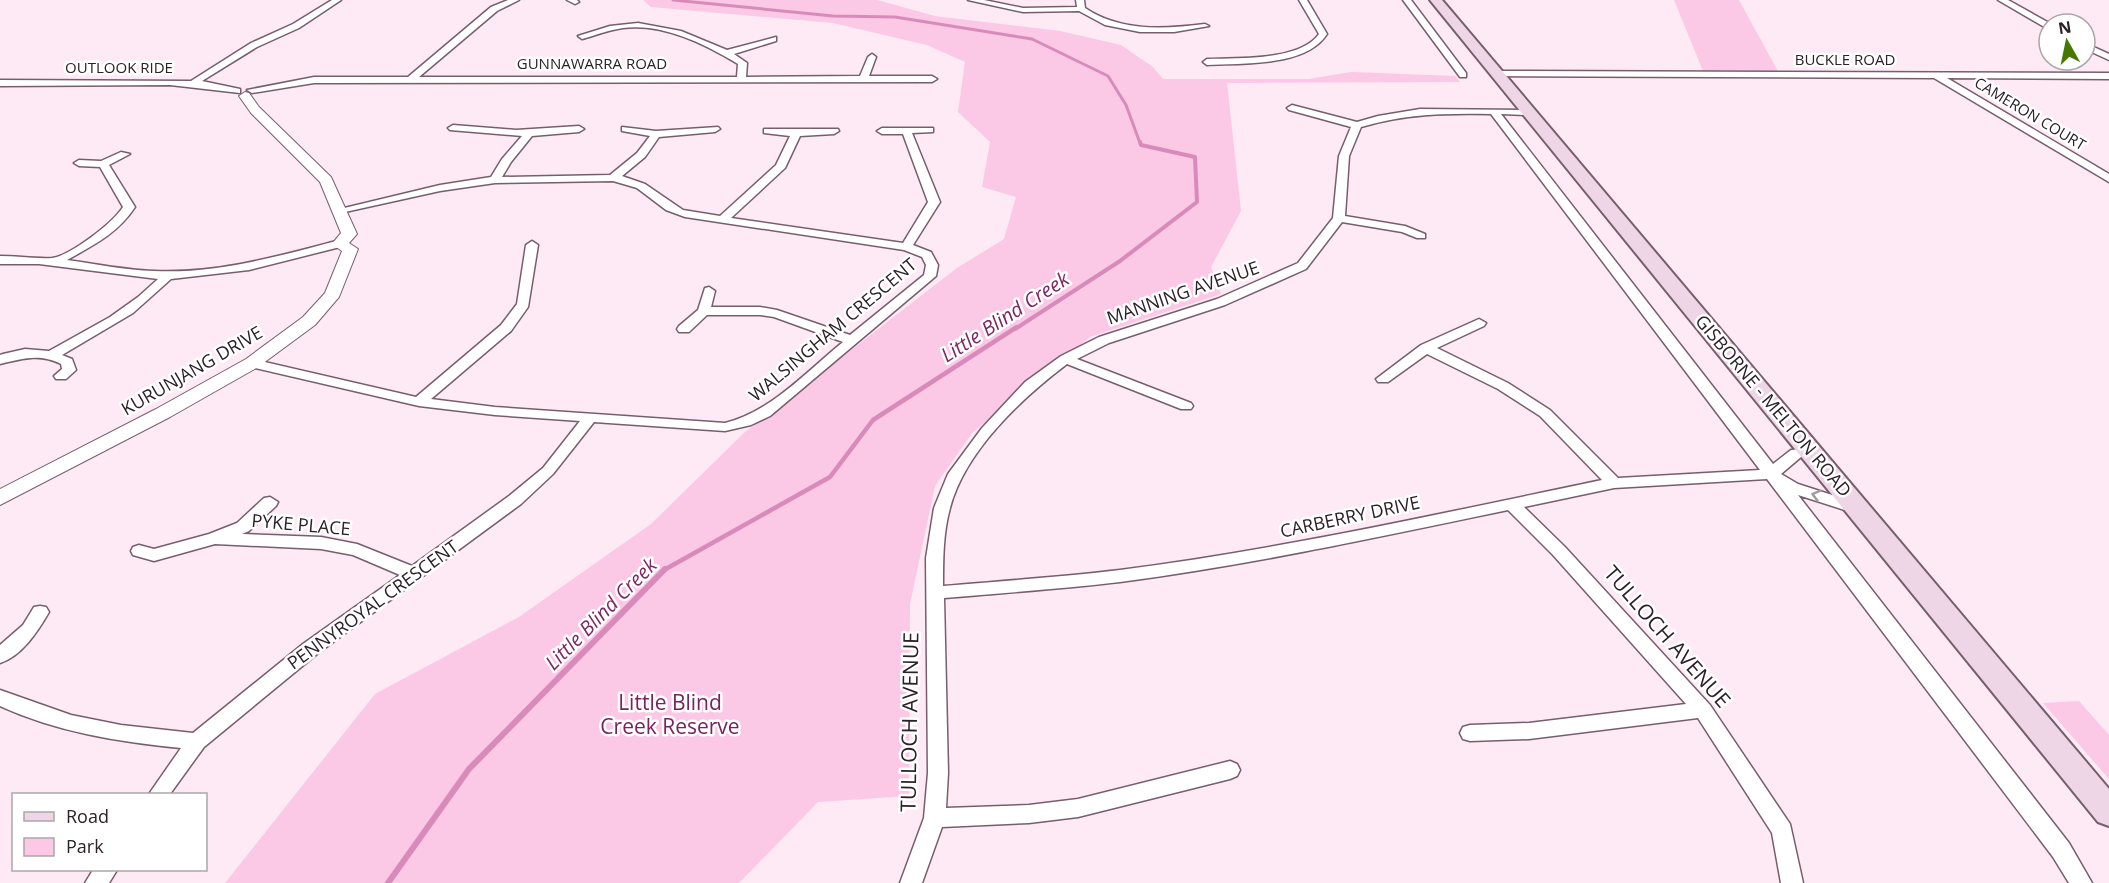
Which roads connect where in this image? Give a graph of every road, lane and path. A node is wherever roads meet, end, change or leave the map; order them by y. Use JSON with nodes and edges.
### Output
{"nodes":[{"id":1,"x":338,"y":0,"type":"edge"},
{"id":2,"x":515,"y":0,"type":"edge"},
{"id":3,"x":972,"y":0,"type":"edge"},
{"id":4,"x":1302,"y":0,"type":"edge"},
{"id":5,"x":1407,"y":0,"type":"edge"},
{"id":6,"x":1436,"y":0,"type":"edge"},
{"id":7,"x":2002,"y":0,"type":"edge"},
{"id":8,"x":1080,"y":5,"type":"edge"},
{"id":9,"x":2037,"y":19,"type":"edge"},
{"id":10,"x":1205,"y":26,"type":"dead end"},
{"id":11,"x":582,"y":36,"type":"dead end"},
{"id":12,"x":773,"y":39,"type":"dead end"},
{"id":13,"x":727,"y":53,"type":"junction"},
{"id":14,"x":872,"y":57,"type":"dead end"},
{"id":15,"x":1207,"y":62,"type":"dead end"},
{"id":16,"x":1463,"y":75,"type":"dead end"},
{"id":17,"x":1936,"y":75,"type":"junction"},
{"id":18,"x":1500,"y":76,"type":"junction"},
{"id":19,"x":2109,"y":76,"type":"edge"},
{"id":20,"x":411,"y":79,"type":"junction"},
{"id":21,"x":741,"y":79,"type":"junction"},
{"id":22,"x":863,"y":79,"type":"junction"},
{"id":23,"x":932,"y":79,"type":"dead end"},
{"id":24,"x":0,"y":83,"type":"edge"},
{"id":25,"x":193,"y":83,"type":"junction"},
{"id":26,"x":245,"y":92,"type":"junction"},
{"id":27,"x":1292,"y":108,"type":"dead end"},
{"id":28,"x":1494,"y":112,"type":"junction"},
{"id":29,"x":1529,"y":112,"type":"junction"},
{"id":30,"x":1356,"y":125,"type":"junction"},
{"id":31,"x":453,"y":128,"type":"dead end"},
{"id":32,"x":579,"y":129,"type":"dead end"},
{"id":33,"x":625,"y":129,"type":"dead end"},
{"id":34,"x":715,"y":129,"type":"dead end"},
{"id":35,"x":928,"y":130,"type":"dead end"},
{"id":36,"x":531,"y":131,"type":"junction"},
{"id":37,"x":768,"y":131,"type":"dead end"},
{"id":38,"x":834,"y":131,"type":"dead end"},
{"id":39,"x":882,"y":131,"type":"dead end"},
{"id":40,"x":907,"y":132,"type":"junction"},
{"id":41,"x":796,"y":133,"type":"junction"},
{"id":42,"x":656,"y":134,"type":"junction"},
{"id":43,"x":125,"y":154,"type":"dead end"},
{"id":44,"x":79,"y":163,"type":"dead end"},
{"id":45,"x":103,"y":164,"type":"junction"},
{"id":46,"x":613,"y":178,"type":"junction"},
{"id":47,"x":2109,"y":179,"type":"edge"},
{"id":48,"x":495,"y":180,"type":"junction"},
{"id":49,"x":340,"y":212,"type":"junction"},
{"id":50,"x":1339,"y":218,"type":"junction"},
{"id":51,"x":722,"y":220,"type":"junction"},
{"id":52,"x":1421,"y":236,"type":"dead end"},
{"id":53,"x":340,"y":244,"type":"junction"},
{"id":54,"x":532,"y":245,"type":"dead end"},
{"id":55,"x":906,"y":247,"type":"junction"},
{"id":56,"x":58,"y":260,"type":"junction"},
{"id":57,"x":0,"y":261,"type":"edge"},
{"id":58,"x":168,"y":275,"type":"junction"},
{"id":59,"x":709,"y":291,"type":"dead end"},
{"id":60,"x":704,"y":310,"type":"junction"},
{"id":61,"x":1479,"y":323,"type":"dead end"},
{"id":62,"x":684,"y":329,"type":"dead end"},
{"id":63,"x":851,"y":340,"type":"junction"},
{"id":64,"x":1426,"y":348,"type":"junction"},
{"id":65,"x":53,"y":354,"type":"junction"},
{"id":66,"x":1066,"y":359,"type":"junction"},
{"id":67,"x":0,"y":360,"type":"edge"},
{"id":68,"x":252,"y":363,"type":"junction"},
{"id":69,"x":61,"y":376,"type":"dead end"},
{"id":70,"x":1383,"y":379,"type":"dead end"},
{"id":71,"x":419,"y":402,"type":"junction"},
{"id":72,"x":1186,"y":406,"type":"dead end"},
{"id":73,"x":590,"y":418,"type":"junction"},
{"id":74,"x":1810,"y":451,"type":"junction"},
{"id":75,"x":1771,"y":474,"type":"junction"},
{"id":76,"x":1614,"y":483,"type":"junction"},
{"id":77,"x":0,"y":498,"type":"edge"},
{"id":78,"x":270,"y":502,"type":"dead end"},
{"id":79,"x":1510,"y":503,"type":"junction"},
{"id":80,"x":1862,"y":514,"type":"junction"},
{"id":81,"x":215,"y":538,"type":"junction"},
{"id":82,"x":139,"y":551,"type":"dead end"},
{"id":83,"x":414,"y":573,"type":"junction"},
{"id":84,"x":935,"y":593,"type":"junction"},
{"id":85,"x":40,"y":612,"type":"dead end"},
{"id":86,"x":0,"y":657,"type":"edge"},
{"id":87,"x":0,"y":698,"type":"edge"},
{"id":88,"x":1703,"y":710,"type":"junction"},
{"id":89,"x":1470,"y":733,"type":"dead end"},
{"id":90,"x":196,"y":741,"type":"junction"},
{"id":91,"x":1230,"y":770,"type":"dead end"},
{"id":92,"x":160,"y":793,"type":"edge"},
{"id":93,"x":2109,"y":812,"type":"edge"},
{"id":94,"x":935,"y":818,"type":"junction"},
{"id":95,"x":105,"y":871,"type":"edge"},
{"id":96,"x":96,"y":883,"type":"edge"},
{"id":97,"x":911,"y":883,"type":"edge"},
{"id":98,"x":1792,"y":883,"type":"edge"},
{"id":99,"x":2081,"y":883,"type":"edge"}],
"edges":[{"from":1,"to":25,"type":"street"},
{"from":2,"to":20,"type":"street"},
{"from":3,"to":8,"type":"street"},
{"from":4,"to":15,"type":"street"},
{"from":5,"to":16,"type":"street"},
{"from":6,"to":18,"type":"main road","name":"GISBORNE - MELTON ROAD"},
{"from":7,"to":9,"type":"street"},
{"from":8,"to":10,"type":"street"},
{"from":11,"to":13,"type":"street"},
{"from":12,"to":13,"type":"street"},
{"from":13,"to":21,"type":"street"},
{"from":14,"to":22,"type":"street"},
{"from":17,"to":18,"type":"street","name":"BUCKLE ROAD"},
{"from":17,"to":19,"type":"street","name":"BUCKLE ROAD"},
{"from":17,"to":47,"type":"street","name":"CAMERON COURT"},
{"from":18,"to":29,"type":"main road","name":"GISBORNE - MELTON ROAD"},
{"from":20,"to":21,"type":"street","name":"GUNNAWARRA ROAD"},
{"from":20,"to":26,"type":"street","name":"GUNNAWARRA ROAD"},
{"from":21,"to":22,"type":"street","name":"GUNNAWARRA ROAD"},
{"from":22,"to":23,"type":"street","name":"GUNNAWARRA ROAD"},
{"from":24,"to":25,"type":"street","name":"OUTLOOK RIDE"},
{"from":25,"to":26,"type":"street","name":"OUTLOOK RIDE"},
{"from":26,"to":49,"type":"street","name":"KURUNJANG DRIVE"},
{"from":27,"to":30,"type":"street"},
{"from":28,"to":29,"type":"street"},
{"from":28,"to":30,"type":"street"},
{"from":28,"to":75,"type":"street"},
{"from":29,"to":74,"type":"main road","name":"GISBORNE - MELTON ROAD"},
{"from":30,"to":50,"type":"street"},
{"from":31,"to":36,"type":"street"},
{"from":32,"to":36,"type":"street"},
{"from":33,"to":42,"type":"street"},
{"from":34,"to":42,"type":"street"},
{"from":35,"to":40,"type":"street"},
{"from":36,"to":48,"type":"street"},
{"from":37,"to":41,"type":"street"},
{"from":38,"to":41,"type":"street"},
{"from":39,"to":40,"type":"street"},
{"from":40,"to":55,"type":"street"},
{"from":41,"to":51,"type":"street"},
{"from":42,"to":46,"type":"street"},
{"from":43,"to":45,"type":"street"},
{"from":44,"to":45,"type":"street"},
{"from":45,"to":56,"type":"street"},
{"from":46,"to":48,"type":"street","name":"WALSINGHAM CRESCENT"},
{"from":46,"to":51,"type":"street","name":"WALSINGHAM CRESCENT"},
{"from":48,"to":49,"type":"street","name":"WALSINGHAM CRESCENT"},
{"from":49,"to":53,"type":"street","name":"KURUNJANG DRIVE"},
{"from":50,"to":52,"type":"street"},
{"from":50,"to":66,"type":"street","name":"MANNING AVENUE"},
{"from":51,"to":55,"type":"street","name":"WALSINGHAM CRESCENT"},
{"from":53,"to":58,"type":"street"},
{"from":53,"to":68,"type":"street","name":"KURUNJANG DRIVE"},
{"from":54,"to":71,"type":"street"},
{"from":55,"to":63,"type":"street","name":"WALSINGHAM CRESCENT"},
{"from":56,"to":57,"type":"street"},
{"from":56,"to":58,"type":"street"},
{"from":58,"to":65,"type":"street"},
{"from":59,"to":60,"type":"street"},
{"from":60,"to":62,"type":"street"},
{"from":60,"to":63,"type":"street"},
{"from":61,"to":64,"type":"street"},
{"from":63,"to":73,"type":"street","name":"WALSINGHAM CRESCENT"},
{"from":64,"to":70,"type":"street"},
{"from":64,"to":76,"type":"street"},
{"from":65,"to":67,"type":"street"},
{"from":65,"to":69,"type":"street"},
{"from":66,"to":72,"type":"street"},
{"from":66,"to":84,"type":"street","name":"MANNING AVENUE"},
{"from":68,"to":71,"type":"street","name":"WALSINGHAM CRESCENT"},
{"from":68,"to":77,"type":"street","name":"KURUNJANG DRIVE"},
{"from":71,"to":73,"type":"street","name":"WALSINGHAM CRESCENT"},
{"from":73,"to":83,"type":"street","name":"PENNYROYAL CRESCENT"},
{"from":74,"to":75,"type":"street"},
{"from":74,"to":80,"type":"main road","name":"GISBORNE - MELTON ROAD"},
{"from":75,"to":76,"type":"street","name":"CARBERRY DRIVE"},
{"from":80,"to":75,"type":"street","one_way":true},
{"from":75,"to":99,"type":"street"},
{"from":76,"to":79,"type":"street","name":"CARBERRY DRIVE"},
{"from":78,"to":81,"type":"street","name":"PYKE PLACE"},
{"from":79,"to":84,"type":"street","name":"CARBERRY DRIVE"},
{"from":79,"to":88,"type":"street","name":"TULLOCH AVENUE"},
{"from":80,"to":93,"type":"main road","name":"GISBORNE - MELTON ROAD"},
{"from":81,"to":82,"type":"street","name":"PYKE PLACE"},
{"from":81,"to":83,"type":"street","name":"PYKE PLACE"},
{"from":83,"to":90,"type":"street","name":"PENNYROYAL CRESCENT"},
{"from":84,"to":94,"type":"street","name":"TULLOCH AVENUE"},
{"from":85,"to":86,"type":"street"},
{"from":87,"to":90,"type":"street"},
{"from":88,"to":89,"type":"street"},
{"from":88,"to":98,"type":"street","name":"TULLOCH AVENUE"},
{"from":90,"to":92,"type":"street","name":"PENNYROYAL CRESCENT"},
{"from":91,"to":94,"type":"street"},
{"from":94,"to":97,"type":"street","name":"TULLOCH AVENUE"},
{"from":95,"to":96,"type":"street"}]}
